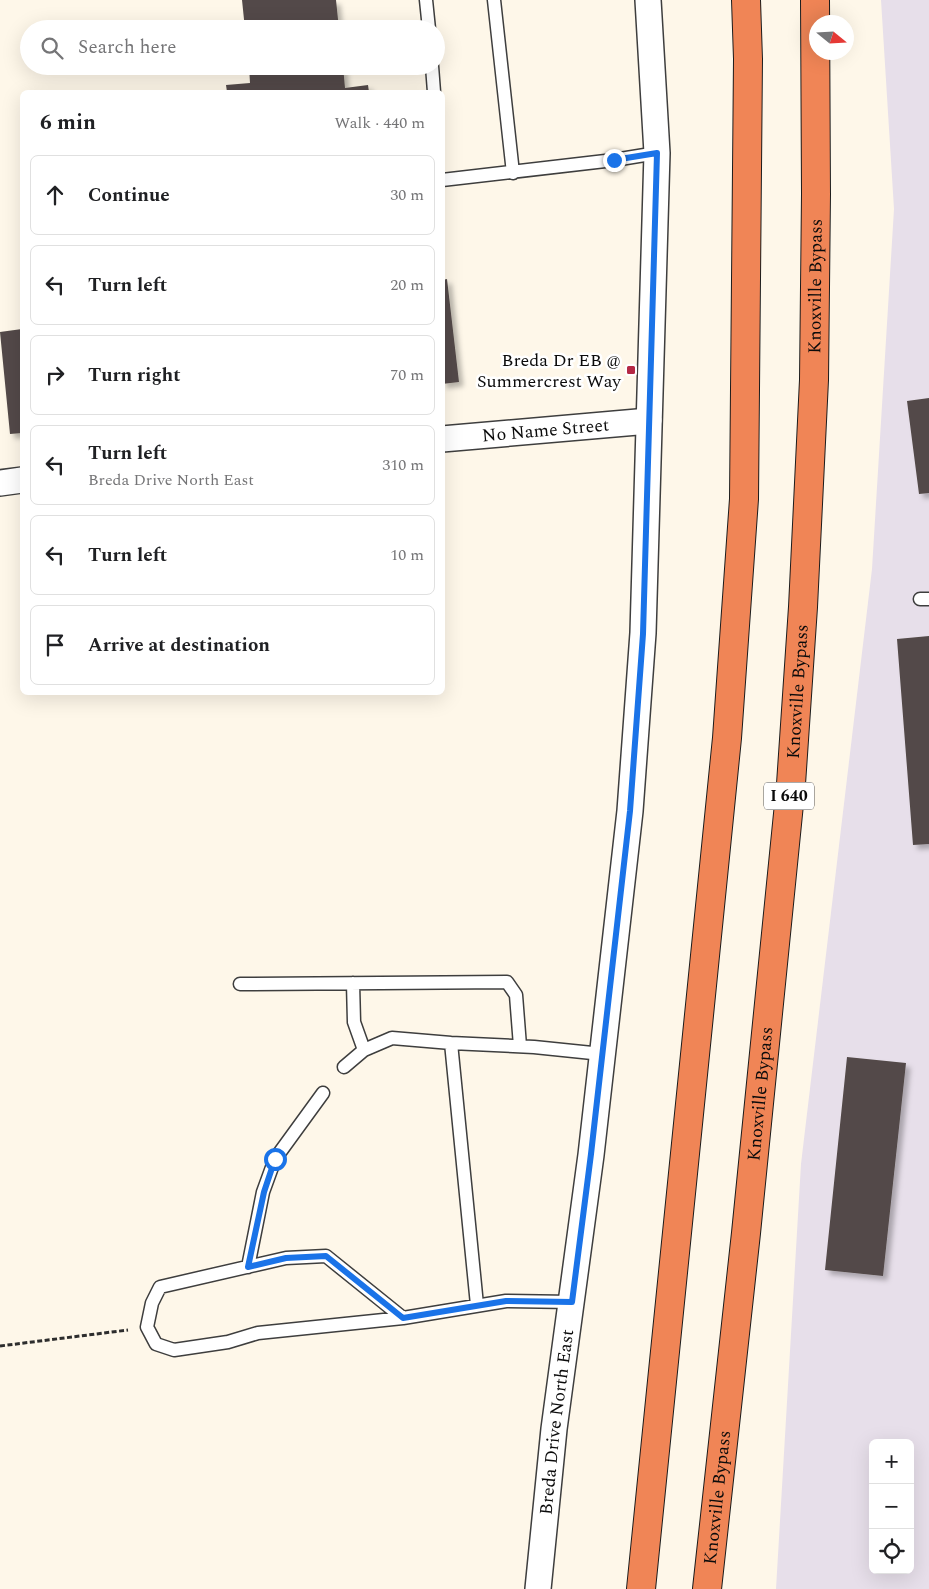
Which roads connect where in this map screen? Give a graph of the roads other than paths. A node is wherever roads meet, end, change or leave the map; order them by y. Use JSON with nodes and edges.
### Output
{"nodes":[{"id":1,"x":426,"y":0,"type":"edge"},
{"id":2,"x":494,"y":0,"type":"edge"},
{"id":3,"x":648,"y":0,"type":"edge"},
{"id":4,"x":746,"y":0,"type":"edge"},
{"id":5,"x":815,"y":0,"type":"edge"},
{"id":6,"x":428,"y":20,"type":"edge"},
{"id":7,"x":433,"y":75,"type":"edge"},
{"id":8,"x":434,"y":90,"type":"edge"},
{"id":9,"x":657,"y":153,"type":"junction"},
{"id":10,"x":513,"y":173,"type":"junction"},
{"id":11,"x":445,"y":180,"type":"edge"},
{"id":12,"x":649,"y":421,"type":"junction"},
{"id":13,"x":445,"y":439,"type":"edge"},
{"id":14,"x":20,"y":480,"type":"edge"},
{"id":15,"x":0,"y":483,"type":"edge"},
{"id":16,"x":352,"y":983,"type":"junction"},
{"id":17,"x":240,"y":984,"type":"dead end"},
{"id":18,"x":451,"y":1043,"type":"junction"},
{"id":19,"x":520,"y":1046,"type":"junction"},
{"id":20,"x":364,"y":1050,"type":"junction"},
{"id":21,"x":602,"y":1054,"type":"junction"},
{"id":22,"x":344,"y":1067,"type":"dead end"},
{"id":23,"x":323,"y":1093,"type":"dead end"},
{"id":24,"x":248,"y":1267,"type":"junction"},
{"id":25,"x":572,"y":1302,"type":"junction"},
{"id":26,"x":478,"y":1305,"type":"junction"},
{"id":27,"x":403,"y":1318,"type":"junction"},
{"id":28,"x":538,"y":1589,"type":"edge"},
{"id":29,"x":641,"y":1589,"type":"edge"},
{"id":30,"x":707,"y":1589,"type":"edge"}],
"edges":[{"from":1,"to":6,"type":"lane"},
{"from":2,"to":10,"type":"lane"},
{"from":3,"to":9,"type":"street","name":"Breda Drive North East"},
{"from":4,"to":29,"type":"highway"},
{"from":5,"to":30,"type":"highway","name":"Knoxville Bypass","number":"I 640"},
{"from":7,"to":8,"type":"lane"},
{"from":9,"to":10,"type":"lane"},
{"from":9,"to":12,"type":"street","name":"Breda Drive North East"},
{"from":10,"to":11,"type":"lane"},
{"from":12,"to":13,"type":"street","name":"No Name Street"},
{"from":12,"to":21,"type":"street","name":"Breda Drive North East"},
{"from":14,"to":15,"type":"street"},
{"from":16,"to":17,"type":"lane"},
{"from":16,"to":19,"type":"lane"},
{"from":16,"to":20,"type":"lane"},
{"from":18,"to":19,"type":"lane"},
{"from":18,"to":20,"type":"lane"},
{"from":18,"to":26,"type":"lane"},
{"from":19,"to":21,"type":"lane"},
{"from":20,"to":22,"type":"lane"},
{"from":21,"to":25,"type":"street","name":"Breda Drive North East"},
{"from":23,"to":24,"type":"lane"},
{"from":24,"to":27,"type":"lane"},
{"from":24,"to":27,"type":"lane"},
{"from":25,"to":26,"type":"lane"},
{"from":25,"to":28,"type":"street","name":"Breda Drive North East"},
{"from":26,"to":27,"type":"lane"}]}
